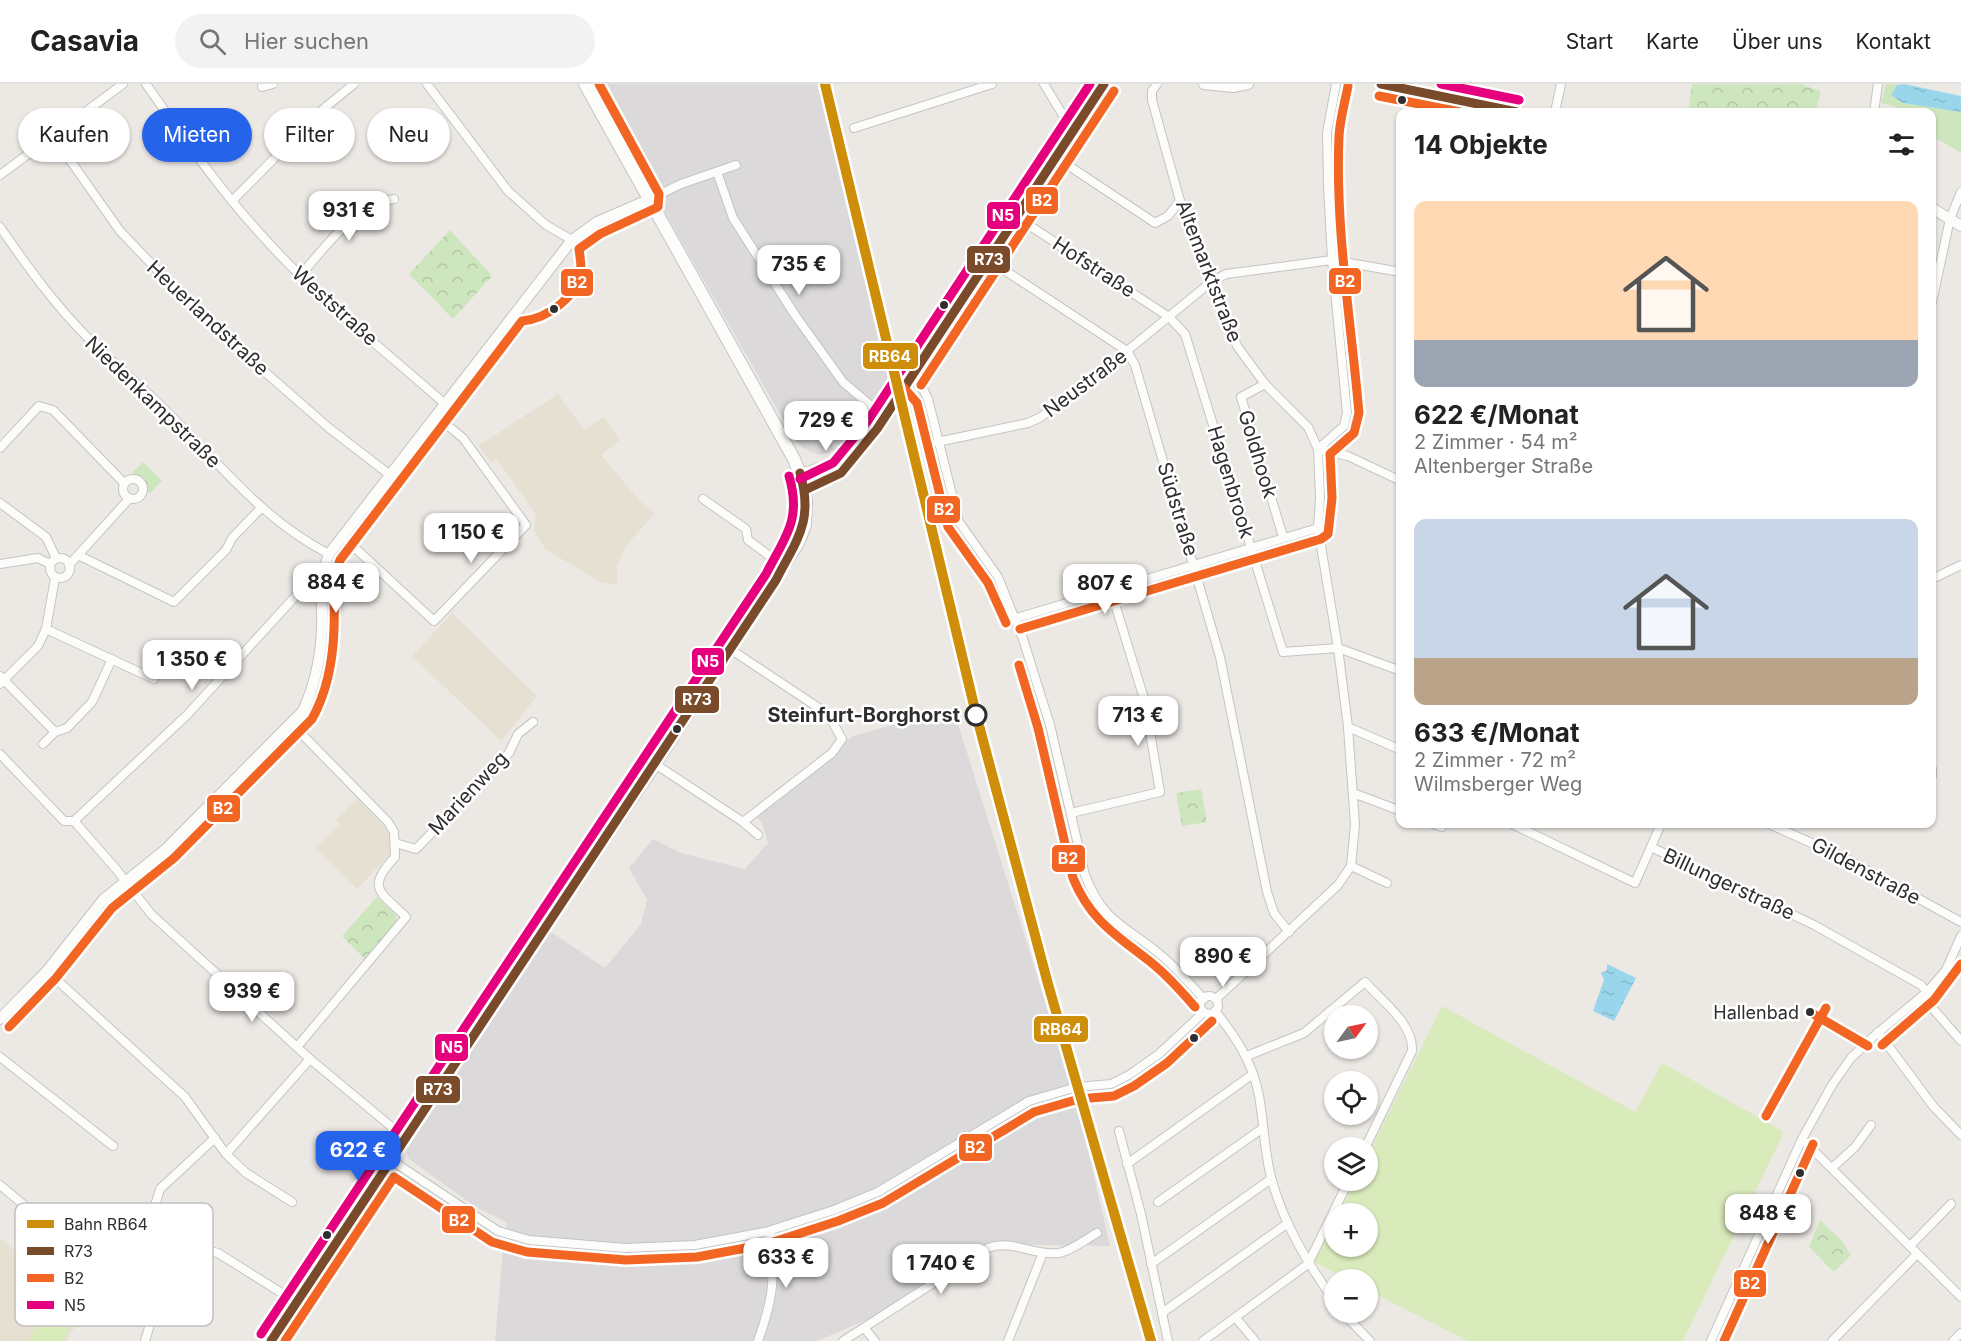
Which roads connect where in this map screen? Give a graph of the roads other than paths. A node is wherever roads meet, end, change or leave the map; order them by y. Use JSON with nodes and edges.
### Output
{"nodes":[{"id":1,"x":123,"y":84,"type":"edge"},
{"id":2,"x":146,"y":84,"type":"edge"},
{"id":3,"x":273,"y":84,"type":"edge"},
{"id":4,"x":354,"y":84,"type":"edge"},
{"id":5,"x":427,"y":84,"type":"edge"},
{"id":6,"x":585,"y":84,"type":"edge"},
{"id":7,"x":992,"y":84,"type":"edge"},
{"id":8,"x":1044,"y":84,"type":"edge"},
{"id":9,"x":1104,"y":84,"type":"edge"},
{"id":10,"x":1157,"y":84,"type":"edge"},
{"id":11,"x":1204,"y":84,"type":"edge"},
{"id":12,"x":1248,"y":84,"type":"edge"},
{"id":13,"x":1336,"y":84,"type":"edge"},
{"id":14,"x":1382,"y":84,"type":"edge"},
{"id":15,"x":1561,"y":84,"type":"edge"},
{"id":16,"x":1878,"y":84,"type":"edge"},
{"id":17,"x":262,"y":87,"type":"dead end"},
{"id":18,"x":91,"y":108,"type":"edge"},
{"id":19,"x":1498,"y":108,"type":"edge"},
{"id":20,"x":1556,"y":108,"type":"edge"},
{"id":21,"x":1875,"y":108,"type":"edge"},
{"id":22,"x":854,"y":128,"type":"dead end"},
{"id":23,"x":1073,"y":132,"type":"junction"},
{"id":24,"x":1057,"y":158,"type":"junction"},
{"id":25,"x":18,"y":162,"type":"edge"},
{"id":26,"x":71,"y":162,"type":"edge"},
{"id":27,"x":736,"y":165,"type":"dead end"},
{"id":28,"x":717,"y":172,"type":"junction"},
{"id":29,"x":0,"y":175,"type":"edge"},
{"id":30,"x":1961,"y":192,"type":"edge"},
{"id":31,"x":394,"y":199,"type":"dead end"},
{"id":32,"x":648,"y":200,"type":"junction"},
{"id":33,"x":232,"y":201,"type":"junction"},
{"id":34,"x":1180,"y":201,"type":"junction"},
{"id":35,"x":1936,"y":210,"type":"edge"},
{"id":36,"x":1018,"y":218,"type":"junction"},
{"id":37,"x":1950,"y":219,"type":"junction"},
{"id":38,"x":1961,"y":226,"type":"edge"},
{"id":39,"x":0,"y":227,"type":"edge"},
{"id":40,"x":572,"y":240,"type":"junction"},
{"id":41,"x":989,"y":260,"type":"junction"},
{"id":42,"x":1332,"y":260,"type":"junction"},
{"id":43,"x":1396,"y":271,"type":"edge"},
{"id":44,"x":300,"y":276,"type":"junction"},
{"id":45,"x":1211,"y":282,"type":"junction"},
{"id":46,"x":1936,"y":284,"type":"edge"},
{"id":47,"x":1170,"y":317,"type":"junction"},
{"id":48,"x":1127,"y":351,"type":"junction"},
{"id":49,"x":911,"y":378,"type":"junction"},
{"id":50,"x":1264,"y":384,"type":"junction"},
{"id":51,"x":445,"y":404,"type":"junction"},
{"id":52,"x":436,"y":416,"type":"junction"},
{"id":53,"x":884,"y":417,"type":"junction"},
{"id":54,"x":937,"y":442,"type":"junction"},
{"id":55,"x":0,"y":448,"type":"edge"},
{"id":56,"x":1318,"y":449,"type":"junction"},
{"id":57,"x":860,"y":451,"type":"junction"},
{"id":58,"x":800,"y":473,"type":"junction"},
{"id":59,"x":390,"y":475,"type":"junction"},
{"id":60,"x":1396,"y":479,"type":"edge"},
{"id":61,"x":124,"y":483,"type":"junction"},
{"id":62,"x":805,"y":490,"type":"junction"},
{"id":63,"x":129,"y":499,"type":"junction"},
{"id":64,"x":703,"y":499,"type":"dead end"},
{"id":65,"x":0,"y":503,"type":"edge"},
{"id":66,"x":260,"y":509,"type":"junction"},
{"id":67,"x":1318,"y":528,"type":"junction"},
{"id":68,"x":342,"y":537,"type":"junction"},
{"id":69,"x":1283,"y":537,"type":"junction"},
{"id":70,"x":1252,"y":547,"type":"junction"},
{"id":71,"x":329,"y":554,"type":"junction"},
{"id":72,"x":80,"y":556,"type":"junction"},
{"id":73,"x":53,"y":561,"type":"junction"},
{"id":74,"x":0,"y":564,"type":"edge"},
{"id":75,"x":69,"y":565,"type":"junction"},
{"id":76,"x":1961,"y":565,"type":"edge"},
{"id":77,"x":783,"y":566,"type":"junction"},
{"id":78,"x":1195,"y":567,"type":"junction"},
{"id":79,"x":321,"y":576,"type":"junction"},
{"id":80,"x":1936,"y":577,"type":"edge"},
{"id":81,"x":55,"y":578,"type":"junction"},
{"id":82,"x":1111,"y":591,"type":"junction"},
{"id":83,"x":1017,"y":618,"type":"junction"},
{"id":84,"x":46,"y":629,"type":"junction"},
{"id":85,"x":1338,"y":648,"type":"junction"},
{"id":86,"x":730,"y":649,"type":"junction"},
{"id":87,"x":112,"y":659,"type":"junction"},
{"id":88,"x":1396,"y":668,"type":"edge"},
{"id":89,"x":154,"y":678,"type":"dead end"},
{"id":90,"x":1,"y":680,"type":"edge"},
{"id":91,"x":533,"y":722,"type":"dead end"},
{"id":92,"x":292,"y":724,"type":"junction"},
{"id":93,"x":1348,"y":727,"type":"junction"},
{"id":94,"x":55,"y":732,"type":"junction"},
{"id":95,"x":43,"y":744,"type":"dead end"},
{"id":96,"x":1396,"y":748,"type":"edge"},
{"id":97,"x":0,"y":754,"type":"edge"},
{"id":98,"x":655,"y":764,"type":"junction"},
{"id":99,"x":1353,"y":793,"type":"junction"},
{"id":100,"x":1396,"y":809,"type":"edge"},
{"id":101,"x":1071,"y":813,"type":"junction"},
{"id":102,"x":74,"y":821,"type":"junction"},
{"id":103,"x":743,"y":822,"type":"junction"},
{"id":104,"x":1520,"y":828,"type":"edge"},
{"id":105,"x":1659,"y":828,"type":"edge"},
{"id":106,"x":1778,"y":828,"type":"edge"},
{"id":107,"x":758,"y":835,"type":"dead end"},
{"id":108,"x":396,"y":843,"type":"junction"},
{"id":109,"x":1651,"y":847,"type":"junction"},
{"id":110,"x":1351,"y":866,"type":"junction"},
{"id":111,"x":124,"y":882,"type":"junction"},
{"id":112,"x":1387,"y":883,"type":"dead end"},
{"id":113,"x":1961,"y":922,"type":"edge"},
{"id":114,"x":1290,"y":932,"type":"junction"},
{"id":115,"x":1961,"y":936,"type":"edge"},
{"id":116,"x":47,"y":971,"type":"junction"},
{"id":117,"x":1925,"y":994,"type":"junction"},
{"id":118,"x":1204,"y":999,"type":"junction"},
{"id":119,"x":1216,"y":999,"type":"junction"},
{"id":120,"x":1215,"y":1011,"type":"junction"},
{"id":121,"x":1204,"y":1012,"type":"junction"},
{"id":122,"x":0,"y":1019,"type":"edge"},
{"id":123,"x":1878,"y":1032,"type":"junction"},
{"id":124,"x":1961,"y":1041,"type":"edge"},
{"id":125,"x":297,"y":1047,"type":"junction"},
{"id":126,"x":1247,"y":1056,"type":"junction"},
{"id":127,"x":0,"y":1057,"type":"edge"},
{"id":128,"x":310,"y":1059,"type":"junction"},
{"id":129,"x":1253,"y":1074,"type":"junction"},
{"id":130,"x":1870,"y":1125,"type":"dead end"},
{"id":131,"x":1263,"y":1128,"type":"junction"},
{"id":132,"x":1119,"y":1131,"type":"dead end"},
{"id":133,"x":1961,"y":1134,"type":"edge"},
{"id":134,"x":1370,"y":1137,"type":"edge"},
{"id":135,"x":215,"y":1138,"type":"junction"},
{"id":136,"x":405,"y":1138,"type":"junction"},
{"id":137,"x":1802,"y":1139,"type":"junction"},
{"id":138,"x":113,"y":1146,"type":"dead end"},
{"id":139,"x":226,"y":1154,"type":"junction"},
{"id":140,"x":391,"y":1160,"type":"junction"},
{"id":141,"x":1128,"y":1164,"type":"junction"},
{"id":142,"x":1833,"y":1167,"type":"junction"},
{"id":143,"x":1271,"y":1179,"type":"junction"},
{"id":144,"x":0,"y":1185,"type":"edge"},
{"id":145,"x":1344,"y":1191,"type":"edge"},
{"id":146,"x":292,"y":1202,"type":"dead end"},
{"id":147,"x":1158,"y":1202,"type":"dead end"},
{"id":148,"x":22,"y":1203,"type":"edge"},
{"id":149,"x":156,"y":1203,"type":"edge"},
{"id":150,"x":1951,"y":1204,"type":"dead end"},
{"id":151,"x":1288,"y":1223,"type":"junction"},
{"id":152,"x":770,"y":1232,"type":"junction"},
{"id":153,"x":1097,"y":1233,"type":"dead end"},
{"id":154,"x":1910,"y":1246,"type":"junction"},
{"id":155,"x":213,"y":1252,"type":"edge"},
{"id":156,"x":1043,"y":1253,"type":"junction"},
{"id":157,"x":1917,"y":1254,"type":"junction"},
{"id":158,"x":1151,"y":1264,"type":"junction"},
{"id":159,"x":1308,"y":1264,"type":"junction"},
{"id":160,"x":1324,"y":1287,"type":"edge"},
{"id":161,"x":1961,"y":1297,"type":"edge"},
{"id":162,"x":296,"y":1302,"type":"junction"},
{"id":163,"x":1162,"y":1313,"type":"junction"},
{"id":164,"x":1236,"y":1318,"type":"junction"},
{"id":165,"x":1353,"y":1323,"type":"edge"},
{"id":166,"x":150,"y":1326,"type":"edge"},
{"id":167,"x":865,"y":1329,"type":"junction"},
{"id":168,"x":1961,"y":1333,"type":"edge"},
{"id":169,"x":145,"y":1341,"type":"edge"},
{"id":170,"x":271,"y":1341,"type":"edge"},
{"id":171,"x":758,"y":1341,"type":"edge"},
{"id":172,"x":843,"y":1341,"type":"edge"},
{"id":173,"x":875,"y":1341,"type":"edge"},
{"id":174,"x":1008,"y":1341,"type":"edge"},
{"id":175,"x":1168,"y":1341,"type":"edge"},
{"id":176,"x":1203,"y":1341,"type":"edge"},
{"id":177,"x":1255,"y":1341,"type":"edge"},
{"id":178,"x":1370,"y":1341,"type":"edge"},
{"id":179,"x":1711,"y":1341,"type":"edge"},
{"id":180,"x":1832,"y":1341,"type":"edge"},
{"id":181,"x":1953,"y":1341,"type":"edge"}],
"edges":[{"from":1,"to":18,"type":"street"},
{"from":2,"to":33,"type":"street","name":"Weststraße"},
{"from":3,"to":17,"type":"street"},
{"from":4,"to":33,"type":"street"},
{"from":5,"to":40,"type":"street"},
{"from":6,"to":32,"type":"main road"},
{"from":7,"to":22,"type":"street"},
{"from":8,"to":23,"type":"street"},
{"from":9,"to":23,"type":"street"},
{"from":10,"to":34,"type":"street","name":"Altemarktstraße"},
{"from":11,"to":12,"type":"street"},
{"from":13,"to":42,"type":"street"},
{"from":14,"to":19,"type":"street"},
{"from":15,"to":20,"type":"street"},
{"from":16,"to":21,"type":"street"},
{"from":23,"to":24,"type":"street"},
{"from":24,"to":34,"type":"street"},
{"from":24,"to":36,"type":"street"},
{"from":25,"to":29,"type":"street"},
{"from":26,"to":59,"type":"street","name":"Heuerlandstraße"},
{"from":27,"to":28,"type":"street"},
{"from":28,"to":32,"type":"street"},
{"from":28,"to":53,"type":"street"},
{"from":30,"to":37,"type":"street"},
{"from":31,"to":44,"type":"street"},
{"from":32,"to":40,"type":"street"},
{"from":32,"to":58,"type":"main road"},
{"from":33,"to":44,"type":"street","name":"Weststraße"},
{"from":34,"to":45,"type":"street","name":"Altemarktstraße"},
{"from":35,"to":37,"type":"street"},
{"from":36,"to":41,"type":"street"},
{"from":36,"to":47,"type":"street","name":"Hofstraße"},
{"from":37,"to":38,"type":"street"},
{"from":37,"to":46,"type":"street"},
{"from":39,"to":66,"type":"street","name":"Niedenkampstraße"},
{"from":40,"to":51,"type":"street"},
{"from":41,"to":48,"type":"street"},
{"from":41,"to":49,"type":"street"},
{"from":42,"to":43,"type":"street"},
{"from":42,"to":45,"type":"street"},
{"from":42,"to":56,"type":"street"},
{"from":44,"to":51,"type":"street","name":"Weststraße"},
{"from":45,"to":47,"type":"street","name":"Neustraße"},
{"from":45,"to":50,"type":"street","name":"Altemarktstraße"},
{"from":47,"to":48,"type":"street","name":"Neustraße"},
{"from":47,"to":70,"type":"street","name":"Hagenbrook"},
{"from":48,"to":54,"type":"street","name":"Neustraße"},
{"from":48,"to":78,"type":"street","name":"Südstraße"},
{"from":49,"to":53,"type":"street"},
{"from":49,"to":54,"type":"street"},
{"from":50,"to":56,"type":"street","name":"Altemarktstraße"},
{"from":50,"to":69,"type":"street","name":"Goldhook"},
{"from":51,"to":52,"type":"street"},
{"from":52,"to":59,"type":"street"},
{"from":52,"to":68,"type":"street"},
{"from":53,"to":57,"type":"street"},
{"from":54,"to":83,"type":"street"},
{"from":55,"to":61,"type":"street"},
{"from":56,"to":60,"type":"street"},
{"from":56,"to":67,"type":"street","name":"Altemarktstraße"},
{"from":57,"to":58,"type":"street"},
{"from":57,"to":62,"type":"street"},
{"from":58,"to":62,"type":"main road"},
{"from":59,"to":68,"type":"street"},
{"from":61,"to":63,"type":"street"},
{"from":61,"to":63,"type":"street"},
{"from":62,"to":77,"type":"main road"},
{"from":63,"to":72,"type":"street"},
{"from":64,"to":77,"type":"street"},
{"from":65,"to":73,"type":"street"},
{"from":66,"to":71,"type":"street","name":"Niedenkampstraße"},
{"from":66,"to":72,"type":"street"},
{"from":67,"to":69,"type":"street"},
{"from":67,"to":85,"type":"street","name":"Altemarktstraße"},
{"from":68,"to":71,"type":"street"},
{"from":69,"to":70,"type":"street"},
{"from":70,"to":78,"type":"street"},
{"from":70,"to":85,"type":"street","name":"Hagenbrook"},
{"from":71,"to":79,"type":"street"},
{"from":72,"to":75,"type":"street"},
{"from":73,"to":74,"type":"street"},
{"from":73,"to":75,"type":"street"},
{"from":73,"to":81,"type":"street"},
{"from":75,"to":81,"type":"street"},
{"from":76,"to":80,"type":"street"},
{"from":77,"to":86,"type":"main road"},
{"from":78,"to":82,"type":"street"},
{"from":78,"to":114,"type":"street","name":"Südstraße"},
{"from":79,"to":92,"type":"street"},
{"from":79,"to":102,"type":"street"},
{"from":81,"to":84,"type":"street"},
{"from":82,"to":83,"type":"street"},
{"from":82,"to":101,"type":"street"},
{"from":83,"to":101,"type":"street"},
{"from":84,"to":87,"type":"street"},
{"from":84,"to":90,"type":"street"},
{"from":85,"to":88,"type":"street"},
{"from":85,"to":93,"type":"street","name":"Altemarktstraße"},
{"from":86,"to":98,"type":"main road"},
{"from":86,"to":103,"type":"street"},
{"from":87,"to":89,"type":"street"},
{"from":87,"to":94,"type":"street"},
{"from":90,"to":94,"type":"street"},
{"from":91,"to":108,"type":"street","name":"Marienweg"},
{"from":92,"to":108,"type":"street"},
{"from":92,"to":111,"type":"street"},
{"from":93,"to":96,"type":"street"},
{"from":93,"to":99,"type":"street","name":"Altemarktstraße"},
{"from":94,"to":95,"type":"street"},
{"from":97,"to":102,"type":"street"},
{"from":98,"to":103,"type":"street"},
{"from":98,"to":136,"type":"main road"},
{"from":99,"to":100,"type":"street"},
{"from":99,"to":110,"type":"street","name":"Altemarktstraße"},
{"from":101,"to":118,"type":"street"},
{"from":102,"to":111,"type":"street"},
{"from":103,"to":107,"type":"street"},
{"from":104,"to":109,"type":"street","name":"Billungerstraße"},
{"from":105,"to":109,"type":"street"},
{"from":106,"to":113,"type":"street","name":"Gildenstraße"},
{"from":108,"to":125,"type":"street"},
{"from":109,"to":117,"type":"street","name":"Billungerstraße"},
{"from":110,"to":112,"type":"street"},
{"from":110,"to":114,"type":"street"},
{"from":111,"to":116,"type":"street"},
{"from":111,"to":125,"type":"street"},
{"from":114,"to":119,"type":"street"},
{"from":115,"to":117,"type":"street"},
{"from":116,"to":122,"type":"street"},
{"from":116,"to":135,"type":"street"},
{"from":117,"to":123,"type":"street"},
{"from":117,"to":124,"type":"street","name":"Billungerstraße"},
{"from":118,"to":119,"type":"street"},
{"from":118,"to":121,"type":"street"},
{"from":119,"to":120,"type":"street"},
{"from":120,"to":121,"type":"street"},
{"from":120,"to":126,"type":"street"},
{"from":121,"to":152,"type":"street"},
{"from":123,"to":133,"type":"street"},
{"from":123,"to":137,"type":"street"},
{"from":125,"to":128,"type":"street"},
{"from":126,"to":129,"type":"street"},
{"from":126,"to":134,"type":"street"},
{"from":127,"to":138,"type":"street"},
{"from":128,"to":136,"type":"street"},
{"from":128,"to":139,"type":"street"},
{"from":129,"to":131,"type":"street"},
{"from":129,"to":141,"type":"street"},
{"from":130,"to":142,"type":"street"},
{"from":131,"to":143,"type":"street"},
{"from":131,"to":147,"type":"street"},
{"from":132,"to":141,"type":"street"},
{"from":135,"to":139,"type":"street"},
{"from":135,"to":149,"type":"street"},
{"from":136,"to":140,"type":"main road"},
{"from":137,"to":142,"type":"street"},
{"from":137,"to":179,"type":"street"},
{"from":139,"to":146,"type":"street"},
{"from":140,"to":152,"type":"street"},
{"from":140,"to":162,"type":"main road"},
{"from":141,"to":158,"type":"street"},
{"from":142,"to":154,"type":"street"},
{"from":143,"to":151,"type":"street"},
{"from":143,"to":158,"type":"street"},
{"from":144,"to":148,"type":"street"},
{"from":145,"to":159,"type":"street"},
{"from":150,"to":154,"type":"street"},
{"from":151,"to":159,"type":"street"},
{"from":151,"to":163,"type":"street"},
{"from":152,"to":171,"type":"street"},
{"from":153,"to":156,"type":"street"},
{"from":154,"to":157,"type":"street"},
{"from":155,"to":162,"type":"street"},
{"from":156,"to":167,"type":"street"},
{"from":156,"to":174,"type":"street"},
{"from":157,"to":161,"type":"street"},
{"from":157,"to":180,"type":"street"},
{"from":158,"to":163,"type":"street"},
{"from":159,"to":160,"type":"street"},
{"from":159,"to":164,"type":"street"},
{"from":162,"to":170,"type":"main road"},
{"from":163,"to":175,"type":"street"},
{"from":164,"to":176,"type":"street"},
{"from":164,"to":177,"type":"street"},
{"from":165,"to":178,"type":"street"},
{"from":166,"to":169,"type":"street"},
{"from":167,"to":172,"type":"street"},
{"from":167,"to":173,"type":"street"},
{"from":168,"to":181,"type":"street"}]}
